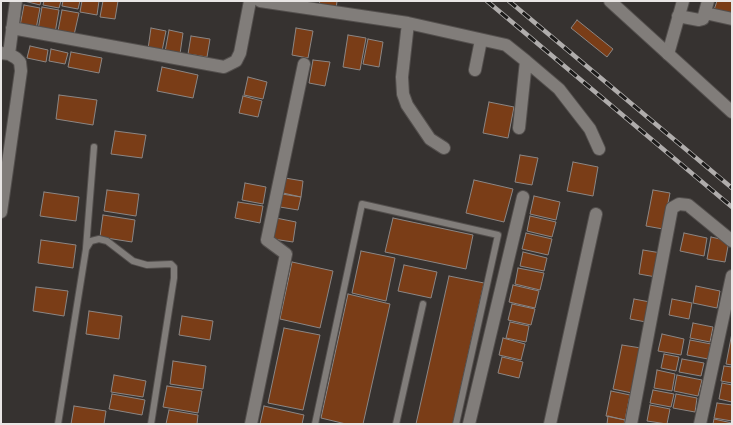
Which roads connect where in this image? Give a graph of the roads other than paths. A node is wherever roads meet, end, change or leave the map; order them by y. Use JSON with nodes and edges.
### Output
{"nodes":[{"id":1,"x":16,"y":1,"type":"edge"},
{"id":2,"x":250,"y":1,"type":"edge"},
{"id":3,"x":260,"y":1,"type":"edge"},
{"id":4,"x":610,"y":1,"type":"edge"},
{"id":5,"x":683,"y":1,"type":"edge"},
{"id":6,"x":708,"y":1,"type":"edge"},
{"id":7,"x":705,"y":14,"type":"junction"},
{"id":8,"x":678,"y":16,"type":"junction"},
{"id":9,"x":732,"y":19,"type":"edge"},
{"id":10,"x":408,"y":23,"type":"junction"},
{"id":11,"x":12,"y":28,"type":"junction"},
{"id":12,"x":481,"y":40,"type":"junction"},
{"id":13,"x":5,"y":53,"type":"edge"},
{"id":14,"x":668,"y":54,"type":"junction"},
{"id":15,"x":526,"y":61,"type":"junction"},
{"id":16,"x":304,"y":64,"type":"dead end"},
{"id":17,"x":474,"y":70,"type":"dead end"},
{"id":18,"x":732,"y":112,"type":"edge"},
{"id":19,"x":519,"y":128,"type":"dead end"},
{"id":20,"x":94,"y":148,"type":"dead end"},
{"id":21,"x":444,"y":148,"type":"dead end"},
{"id":22,"x":599,"y":149,"type":"dead end"},
{"id":23,"x":523,"y":197,"type":"dead end"},
{"id":24,"x":1,"y":212,"type":"edge"},
{"id":25,"x":596,"y":214,"type":"dead end"},
{"id":26,"x":732,"y":241,"type":"edge"},
{"id":27,"x":86,"y":249,"type":"junction"},
{"id":28,"x":732,"y":276,"type":"edge"},
{"id":29,"x":423,"y":304,"type":"dead end"},
{"id":30,"x":58,"y":424,"type":"edge"},
{"id":31,"x":151,"y":424,"type":"edge"},
{"id":32,"x":251,"y":424,"type":"edge"},
{"id":33,"x":315,"y":424,"type":"edge"},
{"id":34,"x":396,"y":424,"type":"edge"},
{"id":35,"x":456,"y":424,"type":"edge"},
{"id":36,"x":469,"y":424,"type":"edge"},
{"id":37,"x":550,"y":424,"type":"edge"},
{"id":38,"x":631,"y":424,"type":"edge"},
{"id":39,"x":700,"y":424,"type":"edge"}],
"edges":[{"from":1,"to":11,"type":"street"},
{"from":2,"to":11,"type":"street"},
{"from":3,"to":10,"type":"street"},
{"from":4,"to":14,"type":"street"},
{"from":5,"to":8,"type":"street"},
{"from":6,"to":7,"type":"street"},
{"from":7,"to":8,"type":"street"},
{"from":7,"to":9,"type":"street"},
{"from":8,"to":14,"type":"street"},
{"from":10,"to":12,"type":"street"},
{"from":10,"to":21,"type":"street"},
{"from":11,"to":13,"type":"street"},
{"from":12,"to":15,"type":"street"},
{"from":12,"to":17,"type":"street"},
{"from":13,"to":24,"type":"street"},
{"from":14,"to":18,"type":"street"},
{"from":15,"to":19,"type":"street"},
{"from":15,"to":22,"type":"street"},
{"from":16,"to":32,"type":"street"},
{"from":20,"to":27,"type":"lane"},
{"from":23,"to":36,"type":"street"},
{"from":25,"to":37,"type":"street"},
{"from":26,"to":38,"type":"street"},
{"from":27,"to":30,"type":"lane"},
{"from":27,"to":31,"type":"lane"},
{"from":28,"to":39,"type":"street"},
{"from":29,"to":34,"type":"lane"},
{"from":33,"to":35,"type":"lane"}]}
